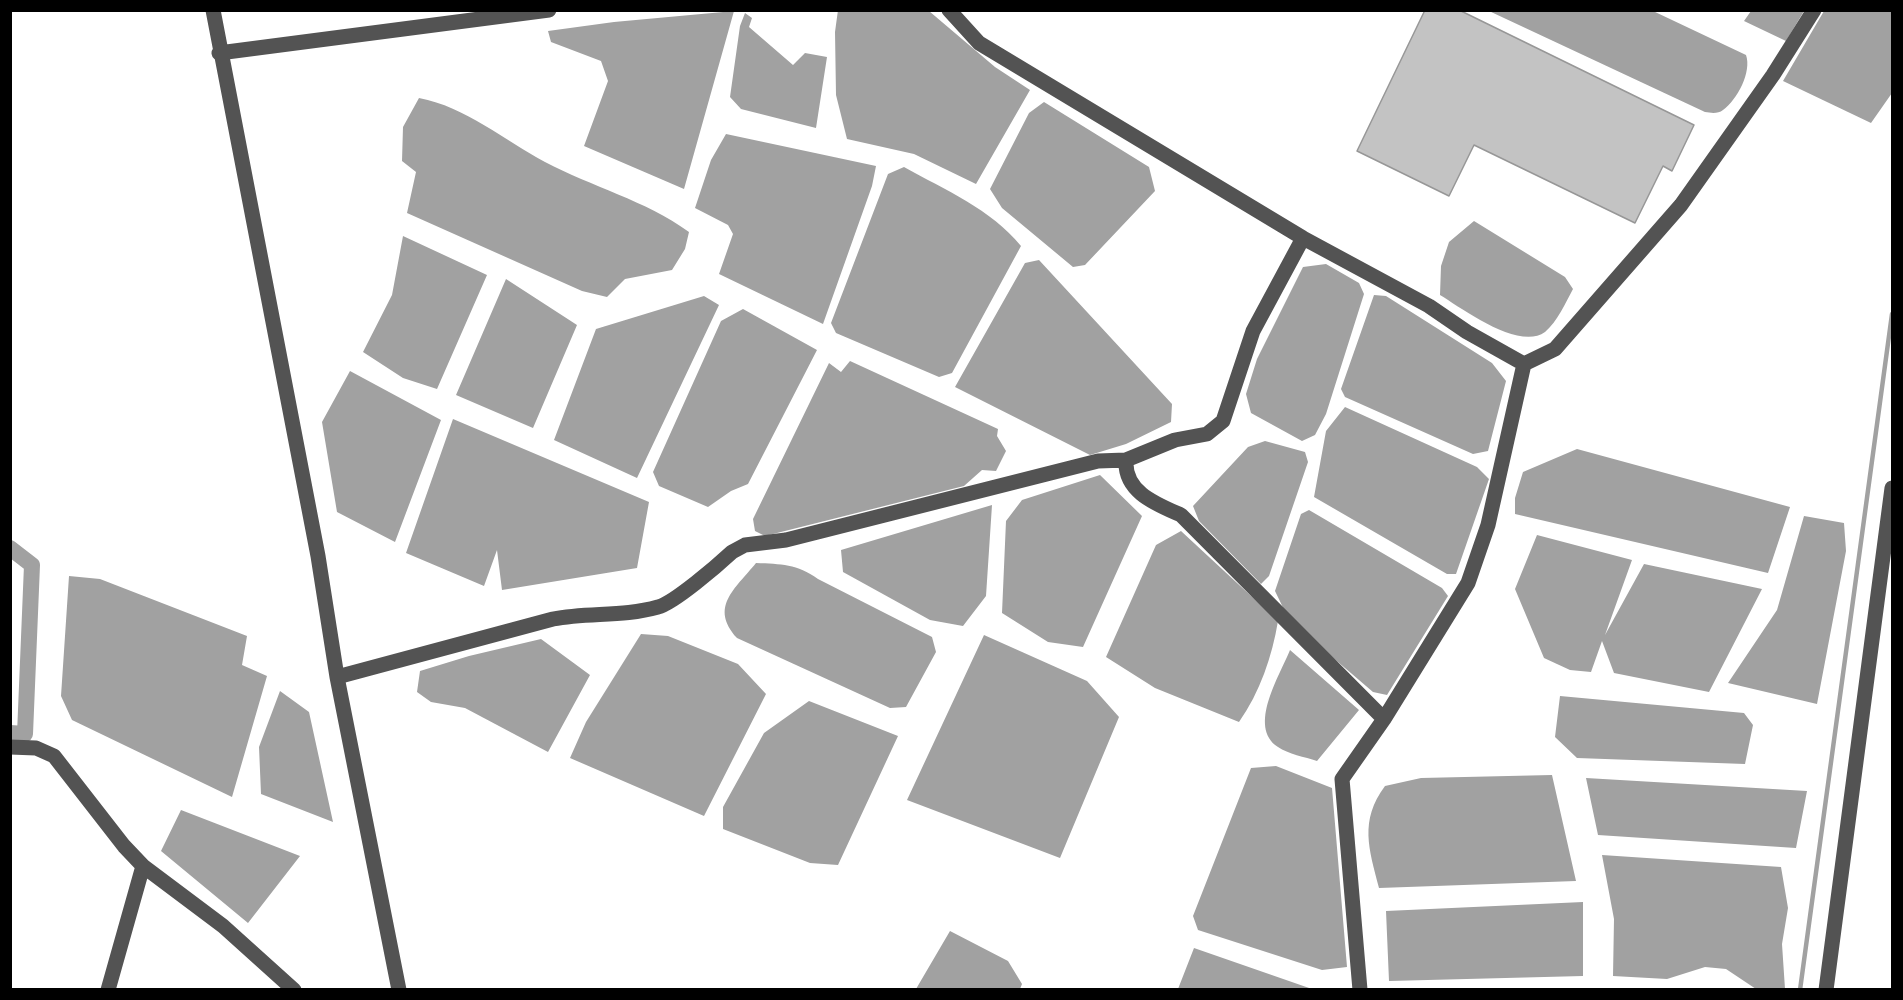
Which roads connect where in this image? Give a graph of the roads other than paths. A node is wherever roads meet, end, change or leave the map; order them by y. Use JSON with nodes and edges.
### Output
{"nodes":[{"id":1,"x":213,"y":10,"type":"edge"},
{"id":2,"x":549,"y":10,"type":"edge"},
{"id":3,"x":949,"y":10,"type":"edge"},
{"id":4,"x":1814,"y":10,"type":"edge"},
{"id":5,"x":219,"y":53,"type":"junction"},
{"id":6,"x":1303,"y":238,"type":"junction"},
{"id":7,"x":1524,"y":364,"type":"junction"},
{"id":8,"x":1126,"y":460,"type":"junction"},
{"id":9,"x":1893,"y":488,"type":"edge"},
{"id":10,"x":337,"y":677,"type":"junction"},
{"id":11,"x":1384,"y":719,"type":"junction"},
{"id":12,"x":10,"y":747,"type":"edge"},
{"id":13,"x":143,"y":866,"type":"junction"},
{"id":14,"x":108,"y":990,"type":"edge"},
{"id":15,"x":294,"y":990,"type":"edge"},
{"id":16,"x":399,"y":990,"type":"edge"},
{"id":17,"x":1360,"y":990,"type":"edge"},
{"id":18,"x":1826,"y":990,"type":"edge"}],
"edges":[{"from":1,"to":5,"type":"street"},
{"from":2,"to":5,"type":"street"},
{"from":3,"to":6,"type":"street"},
{"from":4,"to":7,"type":"street"},
{"from":5,"to":10,"type":"street"},
{"from":6,"to":7,"type":"street"},
{"from":6,"to":8,"type":"street"},
{"from":7,"to":11,"type":"street"},
{"from":8,"to":10,"type":"street"},
{"from":8,"to":11,"type":"street"},
{"from":9,"to":18,"type":"street"},
{"from":10,"to":16,"type":"street"},
{"from":11,"to":17,"type":"street"},
{"from":12,"to":13,"type":"street"},
{"from":13,"to":14,"type":"street"},
{"from":13,"to":15,"type":"street"}]}
